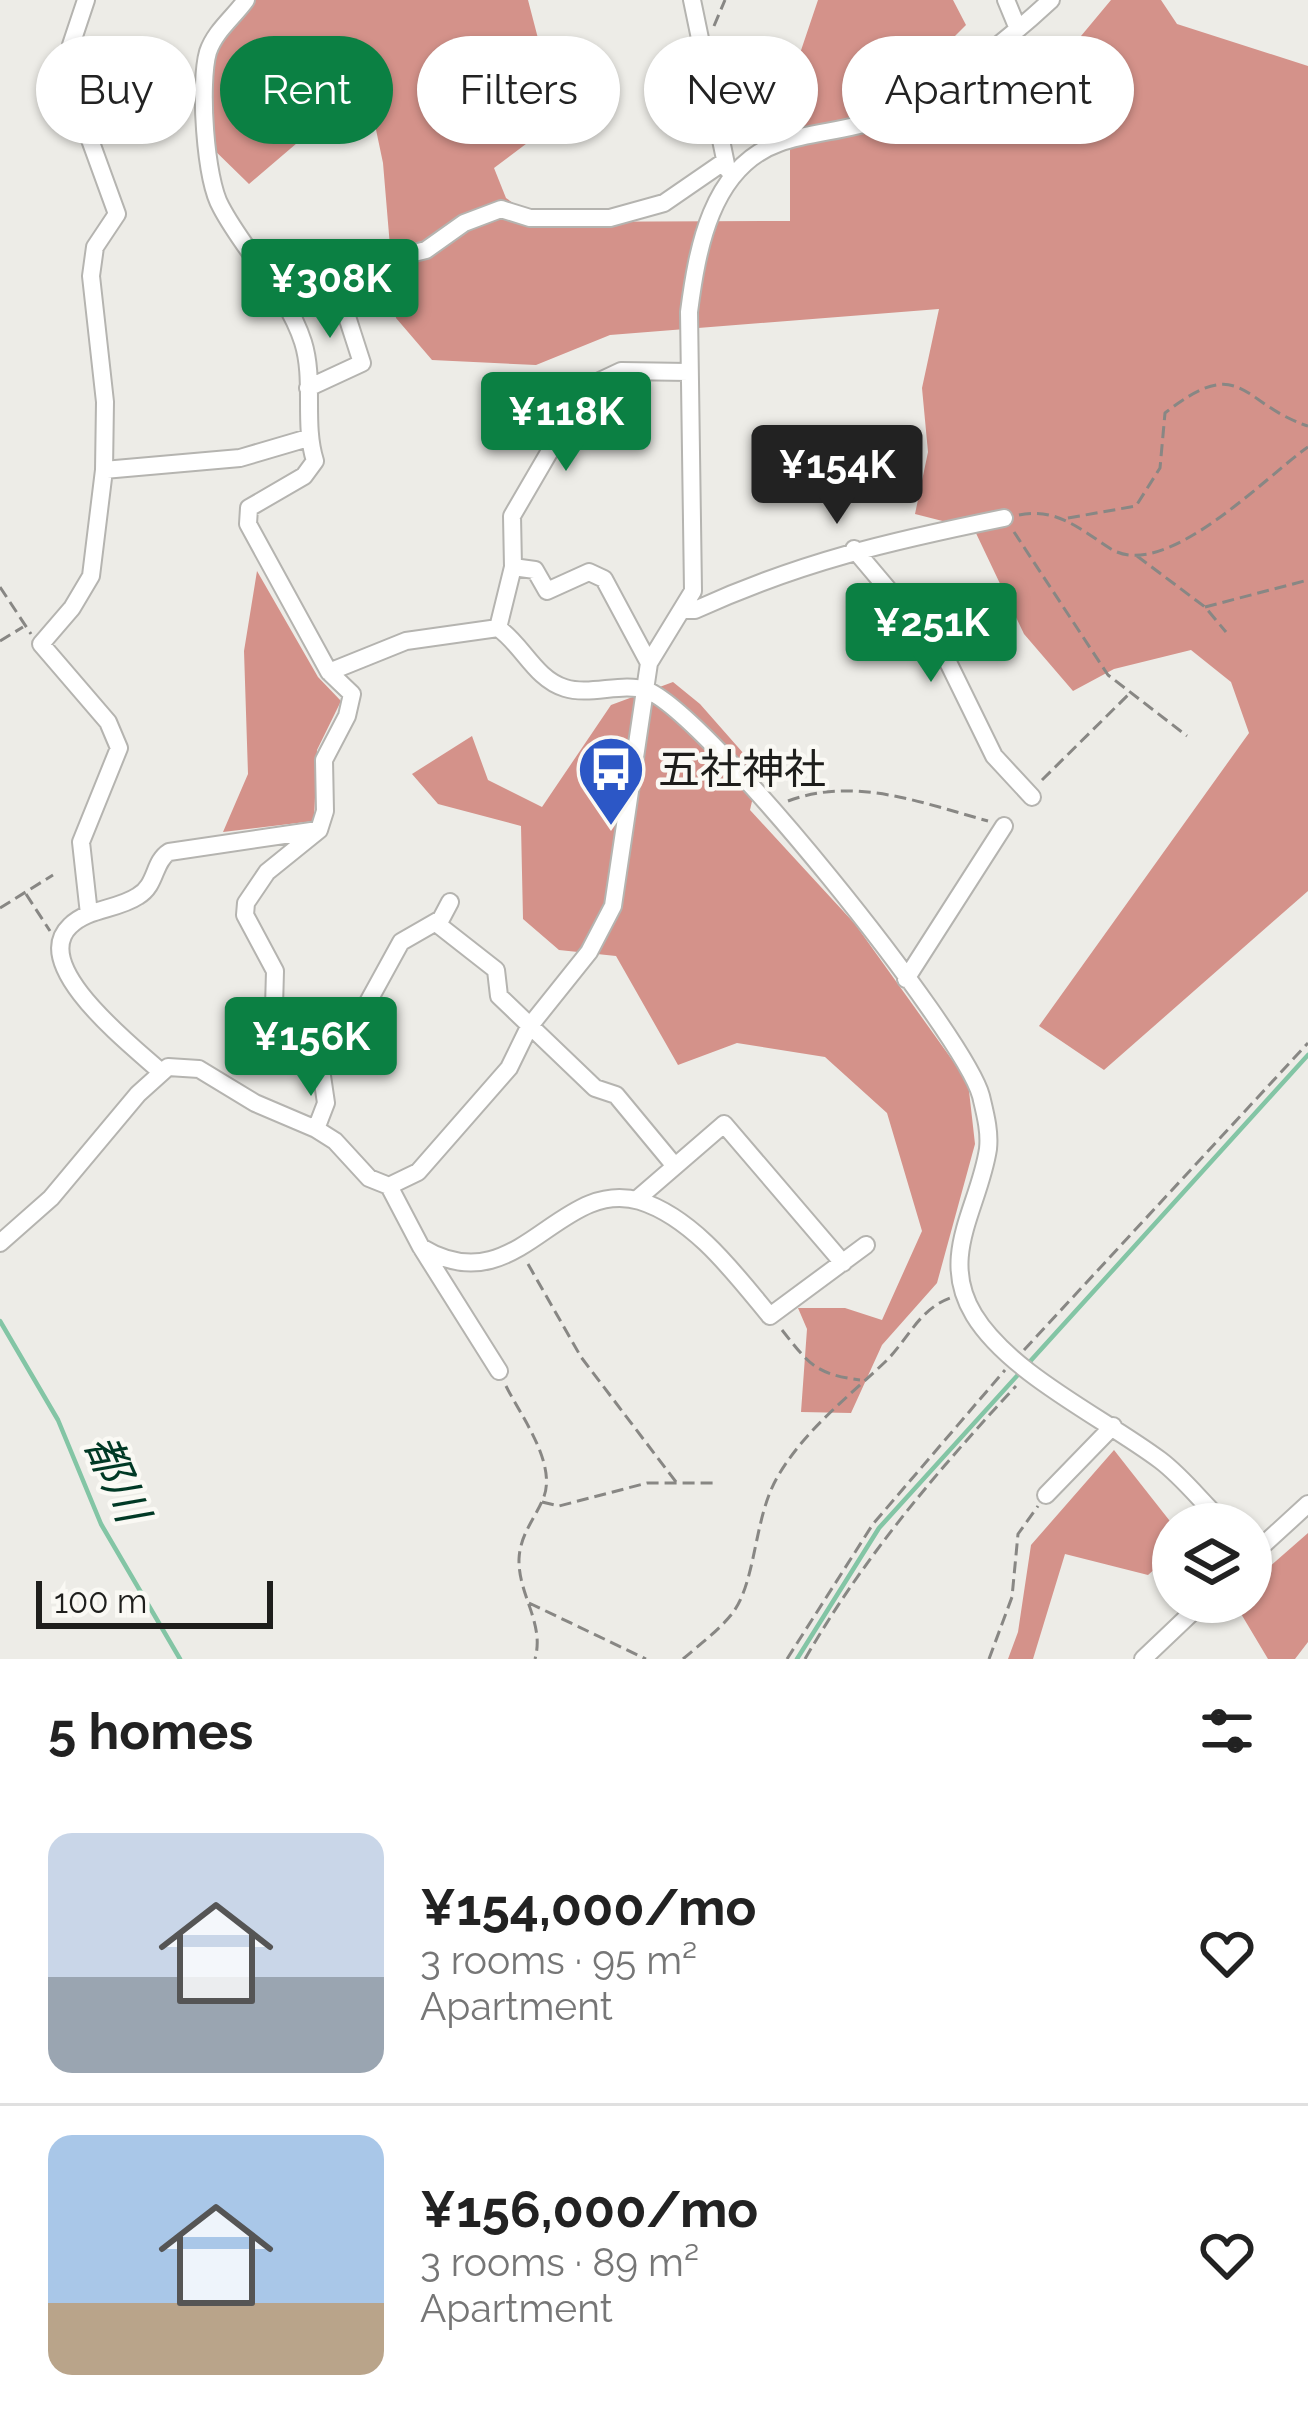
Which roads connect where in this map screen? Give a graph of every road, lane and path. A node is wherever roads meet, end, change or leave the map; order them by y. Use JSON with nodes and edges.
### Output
{"nodes":[{"id":1,"x":86,"y":0,"type":"edge"},
{"id":2,"x":246,"y":0,"type":"edge"},
{"id":3,"x":692,"y":0,"type":"edge"},
{"id":4,"x":725,"y":0,"type":"edge"},
{"id":5,"x":1006,"y":0,"type":"edge"},
{"id":6,"x":1051,"y":0,"type":"edge"},
{"id":7,"x":1018,"y":28,"type":"junction"},
{"id":8,"x":701,"y":36,"type":"edge"},
{"id":9,"x":708,"y":36,"type":"edge"},
{"id":10,"x":723,"y":144,"type":"edge"},
{"id":11,"x":728,"y":170,"type":"junction"},
{"id":12,"x":689,"y":372,"type":"junction"},
{"id":13,"x":308,"y":388,"type":"junction"},
{"id":14,"x":1308,"y":426,"type":"edge"},
{"id":15,"x":308,"y":438,"type":"junction"},
{"id":16,"x":1308,"y":447,"type":"edge"},
{"id":17,"x":104,"y":470,"type":"junction"},
{"id":18,"x":1004,"y":518,"type":"junction"},
{"id":19,"x":1066,"y":518,"type":"junction"},
{"id":20,"x":854,"y":549,"type":"junction"},
{"id":21,"x":1136,"y":555,"type":"junction"},
{"id":22,"x":513,"y":567,"type":"junction"},
{"id":23,"x":1308,"y":580,"type":"edge"},
{"id":24,"x":0,"y":587,"type":"edge"},
{"id":25,"x":1205,"y":607,"type":"junction"},
{"id":26,"x":684,"y":610,"type":"junction"},
{"id":27,"x":25,"y":626,"type":"junction"},
{"id":28,"x":498,"y":628,"type":"junction"},
{"id":29,"x":1226,"y":632,"type":"dead end"},
{"id":30,"x":0,"y":641,"type":"edge"},
{"id":31,"x":41,"y":644,"type":"junction"},
{"id":32,"x":650,"y":663,"type":"junction"},
{"id":33,"x":329,"y":672,"type":"junction"},
{"id":34,"x":645,"y":689,"type":"junction"},
{"id":35,"x":1129,"y":693,"type":"junction"},
{"id":36,"x":1187,"y":736,"type":"dead end"},
{"id":37,"x":1031,"y":796,"type":"joint"},
{"id":38,"x":775,"y":809,"type":"junction"},
{"id":39,"x":1004,"y":826,"type":"joint"},
{"id":40,"x":319,"y":830,"type":"junction"},
{"id":41,"x":53,"y":874,"type":"dead end"},
{"id":42,"x":25,"y":892,"type":"junction"},
{"id":43,"x":450,"y":902,"type":"dead end"},
{"id":44,"x":0,"y":908,"type":"edge"},
{"id":45,"x":89,"y":914,"type":"junction"},
{"id":46,"x":436,"y":922,"type":"junction"},
{"id":47,"x":58,"y":944,"type":"junction"},
{"id":48,"x":906,"y":979,"type":"junction"},
{"id":49,"x":529,"y":1027,"type":"junction"},
{"id":50,"x":1308,"y":1043,"type":"edge"},
{"id":51,"x":312,"y":1056,"type":"junction"},
{"id":52,"x":160,"y":1072,"type":"junction"},
{"id":53,"x":316,"y":1130,"type":"junction"},
{"id":54,"x":674,"y":1165,"type":"junction"},
{"id":55,"x":389,"y":1186,"type":"junction"},
{"id":56,"x":636,"y":1200,"type":"junction"},
{"id":57,"x":0,"y":1244,"type":"edge"},
{"id":58,"x":866,"y":1245,"type":"dead end"},
{"id":59,"x":421,"y":1247,"type":"junction"},
{"id":60,"x":514,"y":1250,"type":"junction"},
{"id":61,"x":843,"y":1263,"type":"junction"},
{"id":62,"x":963,"y":1293,"type":"junction"},
{"id":63,"x":770,"y":1316,"type":"junction"},
{"id":64,"x":1023,"y":1365,"type":"junction"},
{"id":65,"x":499,"y":1372,"type":"joint"},
{"id":66,"x":862,"y":1380,"type":"junction"},
{"id":67,"x":1113,"y":1426,"type":"junction"},
{"id":68,"x":676,"y":1482,"type":"junction"},
{"id":69,"x":716,"y":1483,"type":"dead end"},
{"id":70,"x":1046,"y":1495,"type":"joint"},
{"id":71,"x":542,"y":1502,"type":"junction"},
{"id":72,"x":1204,"y":1503,"type":"edge"},
{"id":73,"x":1308,"y":1504,"type":"edge"},
{"id":74,"x":1272,"y":1535,"type":"edge"},
{"id":75,"x":529,"y":1603,"type":"junction"},
{"id":76,"x":1181,"y":1623,"type":"edge"},
{"id":77,"x":535,"y":1659,"type":"edge"},
{"id":78,"x":646,"y":1659,"type":"edge"},
{"id":79,"x":683,"y":1659,"type":"edge"},
{"id":80,"x":787,"y":1659,"type":"edge"},
{"id":81,"x":805,"y":1659,"type":"edge"},
{"id":82,"x":989,"y":1659,"type":"edge"},
{"id":83,"x":1143,"y":1659,"type":"edge"}],
"edges":[{"from":1,"to":17,"type":"street"},
{"from":2,"to":13,"type":"street"},
{"from":3,"to":8,"type":"street"},
{"from":4,"to":9,"type":"path"},
{"from":5,"to":7,"type":"street"},
{"from":6,"to":7,"type":"street"},
{"from":7,"to":11,"type":"street"},
{"from":10,"to":11,"type":"street"},
{"from":11,"to":12,"type":"street"},
{"from":11,"to":13,"type":"street"},
{"from":12,"to":22,"type":"street"},
{"from":12,"to":26,"type":"street"},
{"from":13,"to":15,"type":"street"},
{"from":14,"to":19,"type":"path"},
{"from":15,"to":17,"type":"street"},
{"from":15,"to":33,"type":"street"},
{"from":16,"to":21,"type":"path"},
{"from":17,"to":31,"type":"street"},
{"from":18,"to":19,"type":"path"},
{"from":18,"to":20,"type":"street"},
{"from":18,"to":35,"type":"path"},
{"from":19,"to":21,"type":"path"},
{"from":20,"to":26,"type":"street"},
{"from":20,"to":37,"type":"street"},
{"from":21,"to":25,"type":"path"},
{"from":22,"to":28,"type":"street"},
{"from":22,"to":32,"type":"street"},
{"from":23,"to":25,"type":"path"},
{"from":24,"to":27,"type":"path"},
{"from":25,"to":29,"type":"path"},
{"from":26,"to":32,"type":"street"},
{"from":27,"to":30,"type":"path"},
{"from":27,"to":31,"type":"path"},
{"from":28,"to":33,"type":"street"},
{"from":28,"to":34,"type":"street"},
{"from":31,"to":45,"type":"street"},
{"from":32,"to":34,"type":"street"},
{"from":33,"to":40,"type":"street"},
{"from":34,"to":38,"type":"street"},
{"from":34,"to":49,"type":"street"},
{"from":35,"to":36,"type":"path"},
{"from":35,"to":37,"type":"path"},
{"from":38,"to":39,"type":"path"},
{"from":38,"to":48,"type":"street"},
{"from":39,"to":48,"type":"street"},
{"from":40,"to":45,"type":"street"},
{"from":40,"to":51,"type":"street"},
{"from":41,"to":42,"type":"path"},
{"from":42,"to":44,"type":"path"},
{"from":42,"to":47,"type":"path"},
{"from":43,"to":46,"type":"street"},
{"from":45,"to":47,"type":"street"},
{"from":46,"to":49,"type":"street"},
{"from":46,"to":51,"type":"street"},
{"from":47,"to":52,"type":"street"},
{"from":48,"to":62,"type":"street"},
{"from":49,"to":54,"type":"street"},
{"from":49,"to":55,"type":"street"},
{"from":50,"to":64,"type":"path"},
{"from":51,"to":53,"type":"street"},
{"from":52,"to":53,"type":"street"},
{"from":52,"to":57,"type":"street"},
{"from":53,"to":55,"type":"street"},
{"from":54,"to":56,"type":"street"},
{"from":54,"to":61,"type":"street"},
{"from":55,"to":59,"type":"street"},
{"from":56,"to":60,"type":"street"},
{"from":56,"to":63,"type":"street"},
{"from":58,"to":61,"type":"street"},
{"from":59,"to":60,"type":"street"},
{"from":59,"to":65,"type":"street"},
{"from":60,"to":68,"type":"path"},
{"from":61,"to":63,"type":"street"},
{"from":62,"to":64,"type":"street"},
{"from":62,"to":66,"type":"path"},
{"from":63,"to":66,"type":"path"},
{"from":64,"to":67,"type":"street"},
{"from":64,"to":80,"type":"path"},
{"from":64,"to":81,"type":"path"},
{"from":65,"to":71,"type":"path"},
{"from":66,"to":79,"type":"path"},
{"from":67,"to":70,"type":"street"},
{"from":67,"to":72,"type":"street"},
{"from":68,"to":69,"type":"path"},
{"from":68,"to":71,"type":"path"},
{"from":70,"to":82,"type":"path"},
{"from":71,"to":75,"type":"path"},
{"from":73,"to":74,"type":"street"},
{"from":75,"to":77,"type":"path"},
{"from":75,"to":78,"type":"path"},
{"from":76,"to":83,"type":"street"}]}
